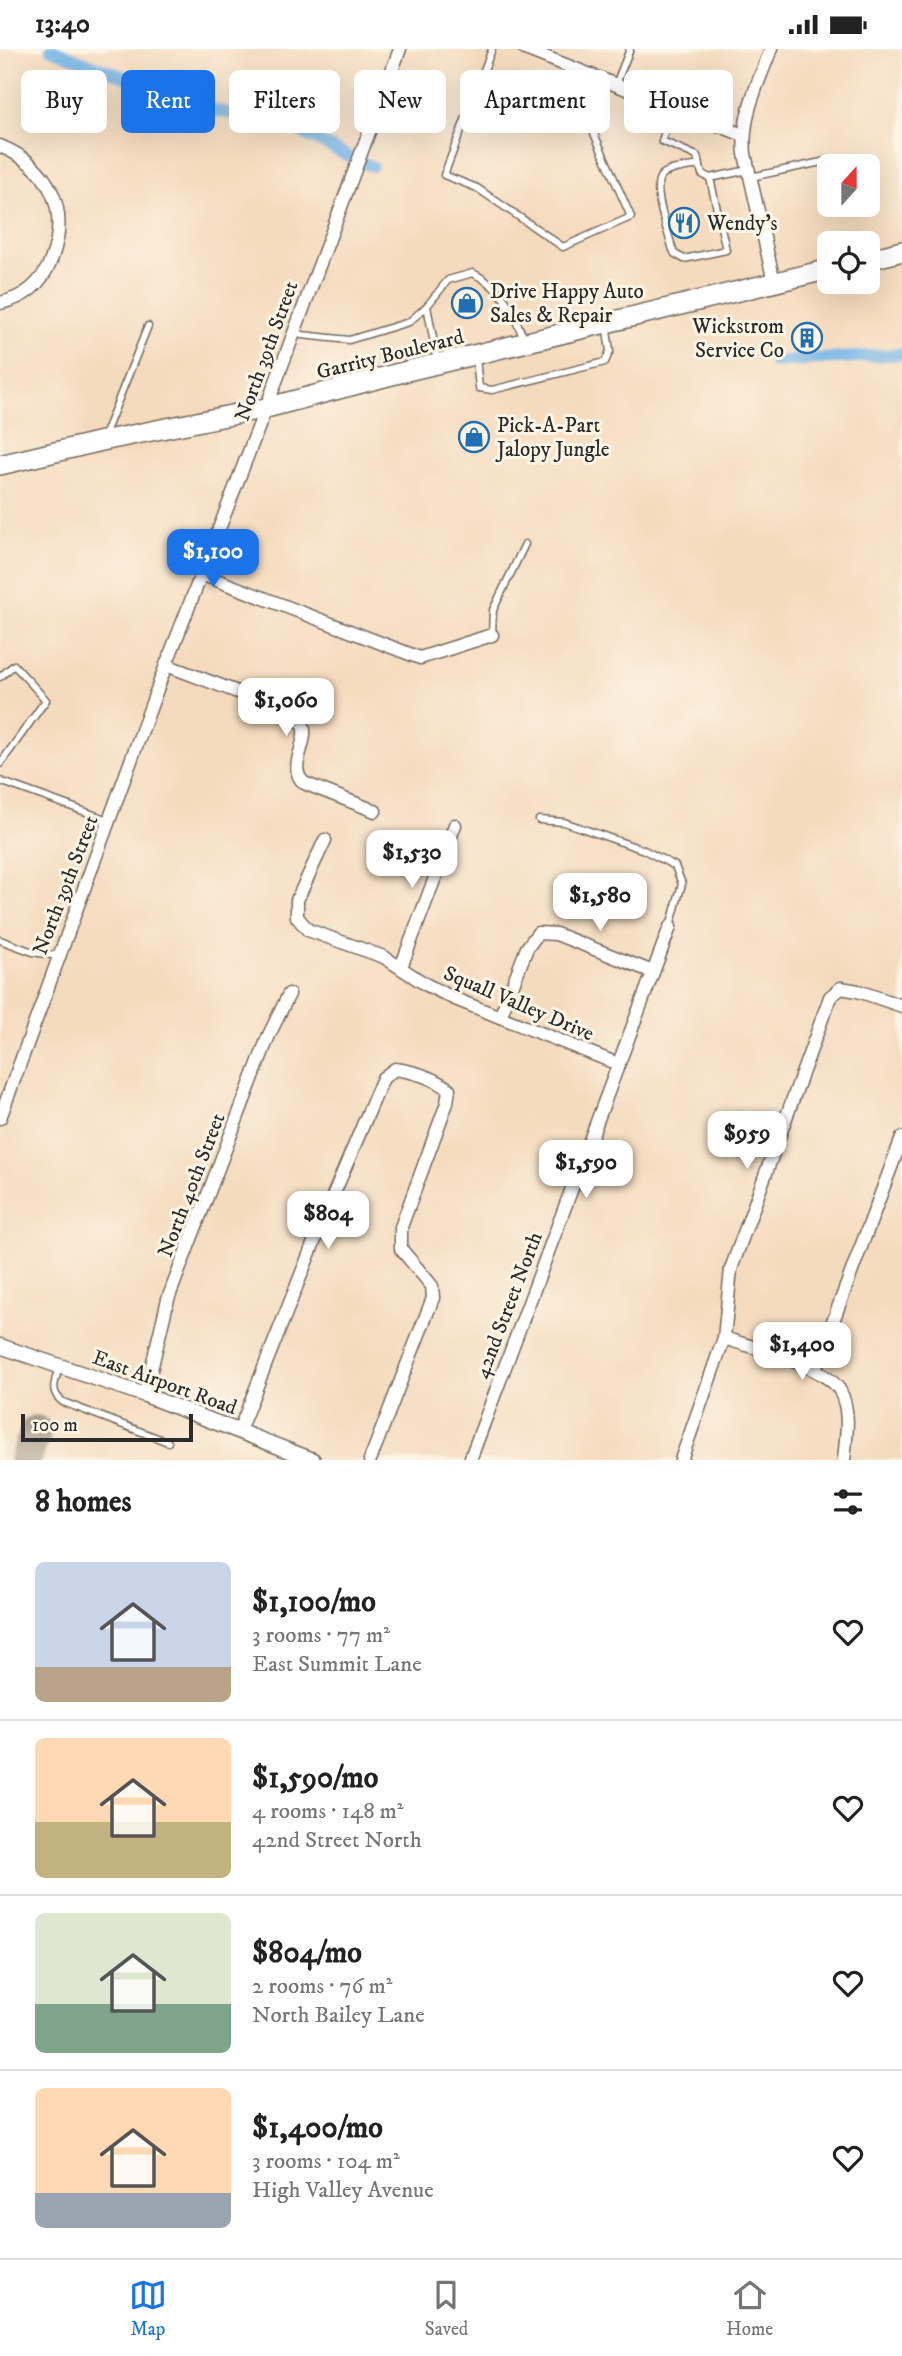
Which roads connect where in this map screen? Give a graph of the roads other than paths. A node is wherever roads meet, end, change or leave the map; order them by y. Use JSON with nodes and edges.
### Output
{"nodes":[{"id":1,"x":400,"y":49,"type":"edge"},
{"id":2,"x":492,"y":49,"type":"edge"},
{"id":3,"x":525,"y":49,"type":"edge"},
{"id":4,"x":630,"y":49,"type":"edge"},
{"id":5,"x":771,"y":49,"type":"edge"},
{"id":6,"x":484,"y":70,"type":"edge"},
{"id":7,"x":579,"y":70,"type":"edge"},
{"id":8,"x":610,"y":82,"type":"edge"},
{"id":9,"x":616,"y":84,"type":"junction"},
{"id":10,"x":624,"y":87,"type":"edge"},
{"id":11,"x":733,"y":131,"type":"edge"},
{"id":12,"x":460,"y":132,"type":"edge"},
{"id":13,"x":594,"y":133,"type":"edge"},
{"id":14,"x":663,"y":133,"type":"edge"},
{"id":15,"x":743,"y":135,"type":"junction"},
{"id":16,"x":0,"y":146,"type":"edge"},
{"id":17,"x":817,"y":162,"type":"edge"},
{"id":18,"x":700,"y":165,"type":"junction"},
{"id":19,"x":750,"y":173,"type":"junction"},
{"id":20,"x":710,"y":178,"type":"junction"},
{"id":21,"x":902,"y":251,"type":"edge"},
{"id":22,"x":880,"y":257,"type":"edge"},
{"id":23,"x":817,"y":272,"type":"edge"},
{"id":24,"x":775,"y":282,"type":"junction"},
{"id":25,"x":0,"y":303,"type":"edge"},
{"id":26,"x":427,"y":306,"type":"junction"},
{"id":27,"x":606,"y":323,"type":"junction"},
{"id":28,"x":148,"y":326,"type":"dead end"},
{"id":29,"x":294,"y":332,"type":"junction"},
{"id":30,"x":526,"y":343,"type":"junction"},
{"id":31,"x":476,"y":356,"type":"junction"},
{"id":32,"x":438,"y":365,"type":"junction"},
{"id":33,"x":266,"y":408,"type":"junction"},
{"id":34,"x":102,"y":441,"type":"junction"},
{"id":35,"x":0,"y":465,"type":"edge"},
{"id":36,"x":525,"y":544,"type":"dead end"},
{"id":37,"x":201,"y":574,"type":"junction"},
{"id":38,"x":492,"y":635,"type":"joint"},
{"id":39,"x":166,"y":665,"type":"junction"},
{"id":40,"x":0,"y":677,"type":"edge"},
{"id":41,"x":0,"y":764,"type":"edge"},
{"id":42,"x":0,"y":781,"type":"edge"},
{"id":43,"x":375,"y":811,"type":"dead end"},
{"id":44,"x":539,"y":820,"type":"dead end"},
{"id":45,"x":110,"y":821,"type":"junction"},
{"id":46,"x":455,"y":825,"type":"dead end"},
{"id":47,"x":325,"y":840,"type":"dead end"},
{"id":48,"x":670,"y":927,"type":"joint"},
{"id":49,"x":0,"y":940,"type":"edge"},
{"id":50,"x":58,"y":956,"type":"junction"},
{"id":51,"x":401,"y":967,"type":"junction"},
{"id":52,"x":653,"y":972,"type":"junction"},
{"id":53,"x":289,"y":994,"type":"dead end"},
{"id":54,"x":902,"y":1006,"type":"edge"},
{"id":55,"x":500,"y":1017,"type":"junction"},
{"id":56,"x":618,"y":1064,"type":"junction"},
{"id":57,"x":1,"y":1111,"type":"edge"},
{"id":58,"x":902,"y":1138,"type":"edge"},
{"id":59,"x":724,"y":1338,"type":"junction"},
{"id":60,"x":0,"y":1346,"type":"edge"},
{"id":61,"x":60,"y":1366,"type":"junction"},
{"id":62,"x":815,"y":1369,"type":"junction"},
{"id":63,"x":145,"y":1395,"type":"junction"},
{"id":64,"x":239,"y":1431,"type":"junction"},
{"id":65,"x":168,"y":1442,"type":"dead end"},
{"id":66,"x":313,"y":1460,"type":"edge"},
{"id":67,"x":370,"y":1460,"type":"edge"},
{"id":68,"x":470,"y":1460,"type":"edge"},
{"id":69,"x":681,"y":1460,"type":"edge"},
{"id":70,"x":844,"y":1460,"type":"edge"}],
"edges":[{"from":1,"to":29,"type":"street","name":"North 39th Street"},
{"from":2,"to":6,"type":"lane"},
{"from":3,"to":7,"type":"street"},
{"from":4,"to":9,"type":"lane"},
{"from":5,"to":15,"type":"street"},
{"from":8,"to":9,"type":"street"},
{"from":9,"to":10,"type":"street"},
{"from":11,"to":15,"type":"street"},
{"from":12,"to":13,"type":"lane"},
{"from":14,"to":18,"type":"lane"},
{"from":15,"to":19,"type":"street"},
{"from":16,"to":25,"type":"street"},
{"from":17,"to":19,"type":"lane"},
{"from":18,"to":20,"type":"lane"},
{"from":18,"to":20,"type":"lane"},
{"from":19,"to":20,"type":"lane"},
{"from":19,"to":24,"type":"street"},
{"from":21,"to":22,"type":"main road"},
{"from":23,"to":24,"type":"main road","name":"Garrity Boulevard"},
{"from":24,"to":27,"type":"main road","name":"Garrity Boulevard"},
{"from":26,"to":29,"type":"lane"},
{"from":26,"to":30,"type":"lane"},
{"from":26,"to":32,"type":"lane"},
{"from":27,"to":30,"type":"main road","name":"Garrity Boulevard"},
{"from":27,"to":31,"type":"lane"},
{"from":28,"to":34,"type":"lane"},
{"from":29,"to":33,"type":"street","name":"North 39th Street"},
{"from":30,"to":31,"type":"main road","name":"Garrity Boulevard"},
{"from":31,"to":32,"type":"main road","name":"Garrity Boulevard"},
{"from":32,"to":33,"type":"main road","name":"Garrity Boulevard"},
{"from":33,"to":34,"type":"main road","name":"Garrity Boulevard"},
{"from":33,"to":37,"type":"street","name":"North 39th Street"},
{"from":34,"to":35,"type":"main road","name":"Garrity Boulevard"},
{"from":36,"to":38,"type":"lane"},
{"from":37,"to":38,"type":"street"},
{"from":37,"to":39,"type":"street","name":"North 39th Street"},
{"from":39,"to":43,"type":"street"},
{"from":39,"to":45,"type":"street","name":"North 39th Street"},
{"from":40,"to":41,"type":"lane"},
{"from":42,"to":45,"type":"lane"},
{"from":44,"to":48,"type":"lane"},
{"from":45,"to":50,"type":"street","name":"North 39th Street"},
{"from":46,"to":51,"type":"street"},
{"from":47,"to":51,"type":"street","name":"Squall Valley Drive"},
{"from":48,"to":52,"type":"street","name":"42nd Street North"},
{"from":49,"to":50,"type":"lane"},
{"from":50,"to":57,"type":"street","name":"North 39th Street"},
{"from":51,"to":55,"type":"street","name":"Squall Valley Drive"},
{"from":52,"to":55,"type":"street"},
{"from":52,"to":56,"type":"street","name":"42nd Street North"},
{"from":53,"to":63,"type":"street","name":"North 40th Street"},
{"from":54,"to":59,"type":"street"},
{"from":55,"to":56,"type":"street","name":"Squall Valley Drive"},
{"from":56,"to":68,"type":"street","name":"42nd Street North"},
{"from":58,"to":62,"type":"street"},
{"from":59,"to":62,"type":"street"},
{"from":59,"to":69,"type":"street"},
{"from":60,"to":61,"type":"street","name":"East Airport Road"},
{"from":61,"to":63,"type":"street","name":"East Airport Road"},
{"from":61,"to":65,"type":"lane"},
{"from":62,"to":70,"type":"street"},
{"from":63,"to":64,"type":"street","name":"East Airport Road"},
{"from":64,"to":66,"type":"street","name":"East Airport Road"},
{"from":64,"to":67,"type":"street"}]}
